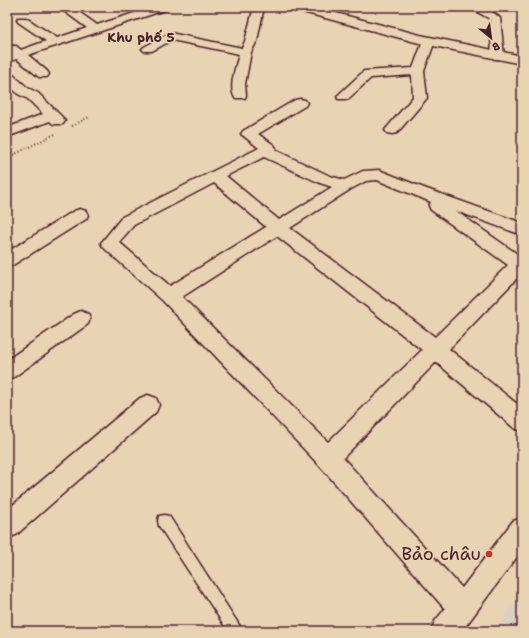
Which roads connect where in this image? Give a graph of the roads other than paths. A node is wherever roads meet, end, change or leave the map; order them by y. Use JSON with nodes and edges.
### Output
{"nodes":[{"id":1,"x":164,"y":7,"type":"edge"},
{"id":2,"x":259,"y":7,"type":"edge"},
{"id":3,"x":299,"y":7,"type":"edge"},
{"id":4,"x":480,"y":7,"type":"edge"},
{"id":5,"x":68,"y":9,"type":"dead end"},
{"id":6,"x":331,"y":11,"type":"edge"},
{"id":7,"x":22,"y":20,"type":"dead end"},
{"id":8,"x":95,"y":30,"type":"junction"},
{"id":9,"x":429,"y":41,"type":"junction"},
{"id":10,"x":55,"y":42,"type":"junction"},
{"id":11,"x":7,"y":44,"type":"edge"},
{"id":12,"x":148,"y":49,"type":"dead end"},
{"id":13,"x":244,"y":52,"type":"junction"},
{"id":14,"x":19,"y":54,"type":"junction"},
{"id":15,"x":498,"y":56,"type":"junction"},
{"id":16,"x":7,"y":58,"type":"edge"},
{"id":17,"x":522,"y":60,"type":"edge"},
{"id":18,"x":418,"y":71,"type":"junction"},
{"id":19,"x":43,"y":74,"type":"dead end"},
{"id":20,"x":7,"y":76,"type":"edge"},
{"id":21,"x":240,"y":95,"type":"dead end"},
{"id":22,"x":343,"y":96,"type":"dead end"},
{"id":23,"x":300,"y":103,"type":"dead end"},
{"id":24,"x":392,"y":130,"type":"dead end"},
{"id":25,"x":7,"y":133,"type":"edge"},
{"id":26,"x":264,"y":151,"type":"junction"},
{"id":27,"x":216,"y":176,"type":"junction"},
{"id":28,"x":346,"y":185,"type":"junction"},
{"id":29,"x":418,"y":192,"type":"junction"},
{"id":30,"x":80,"y":215,"type":"dead end"},
{"id":31,"x":278,"y":228,"type":"junction"},
{"id":32,"x":522,"y":229,"type":"edge"},
{"id":33,"x":7,"y":260,"type":"edge"},
{"id":34,"x":521,"y":263,"type":"edge"},
{"id":35,"x":169,"y":296,"type":"junction"},
{"id":36,"x":81,"y":319,"type":"dead end"},
{"id":37,"x":435,"y":349,"type":"junction"},
{"id":38,"x":7,"y":371,"type":"edge"},
{"id":39,"x":148,"y":406,"type":"dead end"},
{"id":40,"x":522,"y":421,"type":"edge"},
{"id":41,"x":328,"y":458,"type":"junction"},
{"id":42,"x":164,"y":521,"type":"dead end"},
{"id":43,"x":7,"y":526,"type":"edge"},
{"id":44,"x":522,"y":530,"type":"edge"},
{"id":45,"x":462,"y":609,"type":"junction"},
{"id":46,"x":236,"y":631,"type":"edge"},
{"id":47,"x":445,"y":631,"type":"edge"}],
"edges":[{"from":1,"to":8,"type":"street"},
{"from":2,"to":13,"type":"street"},
{"from":3,"to":6,"type":"main road"},
{"from":4,"to":15,"type":"street"},
{"from":5,"to":8,"type":"street"},
{"from":6,"to":9,"type":"main road"},
{"from":7,"to":10,"type":"street"},
{"from":8,"to":10,"type":"street"},
{"from":9,"to":15,"type":"main road"},
{"from":9,"to":18,"type":"street"},
{"from":10,"to":14,"type":"street"},
{"from":11,"to":14,"type":"street"},
{"from":12,"to":13,"type":"street"},
{"from":13,"to":21,"type":"street"},
{"from":14,"to":16,"type":"street"},
{"from":14,"to":19,"type":"street"},
{"from":15,"to":17,"type":"main road"},
{"from":18,"to":22,"type":"street"},
{"from":18,"to":24,"type":"street"},
{"from":20,"to":25,"type":"street"},
{"from":23,"to":26,"type":"street"},
{"from":26,"to":27,"type":"street"},
{"from":26,"to":28,"type":"street"},
{"from":27,"to":31,"type":"street"},
{"from":27,"to":35,"type":"street"},
{"from":28,"to":29,"type":"street"},
{"from":28,"to":31,"type":"street"},
{"from":29,"to":32,"type":"street"},
{"from":29,"to":34,"type":"street"},
{"from":30,"to":33,"type":"street"},
{"from":31,"to":35,"type":"street"},
{"from":31,"to":37,"type":"street"},
{"from":34,"to":37,"type":"street"},
{"from":35,"to":41,"type":"street"},
{"from":36,"to":38,"type":"street"},
{"from":37,"to":40,"type":"street"},
{"from":37,"to":41,"type":"street"},
{"from":39,"to":43,"type":"street"},
{"from":41,"to":45,"type":"street"},
{"from":42,"to":46,"type":"lane"},
{"from":44,"to":45,"type":"street"},
{"from":45,"to":47,"type":"street"}]}
